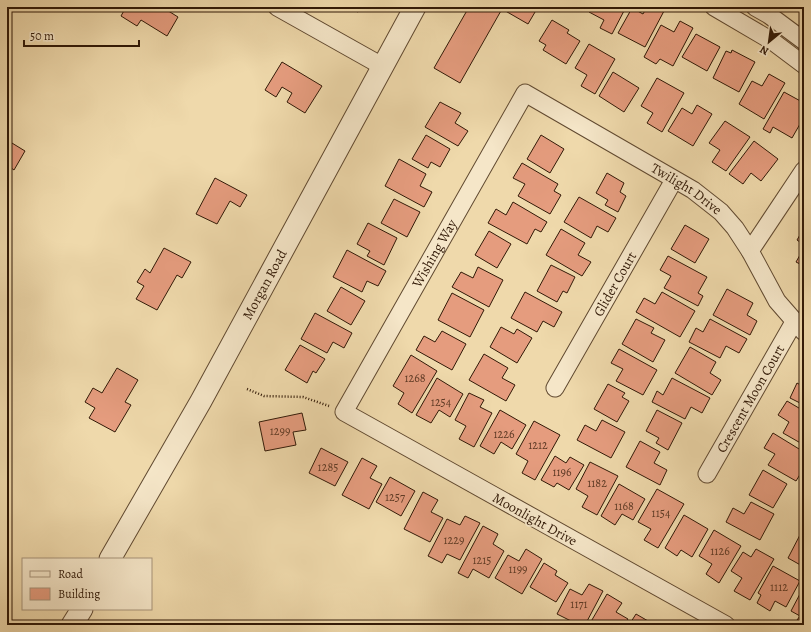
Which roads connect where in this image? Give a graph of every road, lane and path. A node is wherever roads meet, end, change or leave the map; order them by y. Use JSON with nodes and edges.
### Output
{"nodes":[{"id":1,"x":277,"y":7,"type":"edge"},
{"id":2,"x":415,"y":7,"type":"edge"},
{"id":3,"x":755,"y":7,"type":"edge"},
{"id":4,"x":723,"y":9,"type":"edge"},
{"id":5,"x":804,"y":41,"type":"edge"},
{"id":6,"x":804,"y":65,"type":"edge"},
{"id":7,"x":382,"y":66,"type":"junction"},
{"id":8,"x":525,"y":93,"type":"joint"},
{"id":9,"x":804,"y":170,"type":"edge"},
{"id":10,"x":674,"y":180,"type":"junction"},
{"id":11,"x":750,"y":251,"type":"junction"},
{"id":12,"x":799,"y":327,"type":"edge"},
{"id":13,"x":554,"y":388,"type":"dead end"},
{"id":14,"x":247,"y":389,"type":"dead end"},
{"id":15,"x":344,"y":412,"type":"junction"},
{"id":16,"x":707,"y":474,"type":"dead end"},
{"id":17,"x":111,"y":558,"type":"edge"},
{"id":18,"x":81,"y":610,"type":"edge"},
{"id":19,"x":72,"y":625,"type":"edge"},
{"id":20,"x":726,"y":625,"type":"edge"}],
"edges":[{"from":1,"to":7,"type":"street"},
{"from":2,"to":7,"type":"street","name":"Morgan Road"},
{"from":3,"to":5,"type":"street"},
{"from":4,"to":6,"type":"street"},
{"from":7,"to":17,"type":"street","name":"Morgan Road"},
{"from":8,"to":10,"type":"street","name":"Twilight Drive"},
{"from":8,"to":15,"type":"street","name":"Wishing Way"},
{"from":9,"to":11,"type":"street"},
{"from":10,"to":11,"type":"street","name":"Twilight Drive"},
{"from":10,"to":13,"type":"street","name":"Glider Court"},
{"from":11,"to":12,"type":"street","name":"Twilight Drive"},
{"from":12,"to":16,"type":"street","name":"Crescent Moon Court"},
{"from":14,"to":15,"type":"path"},
{"from":15,"to":20,"type":"street","name":"Moonlight Drive"},
{"from":18,"to":19,"type":"street"}]}
